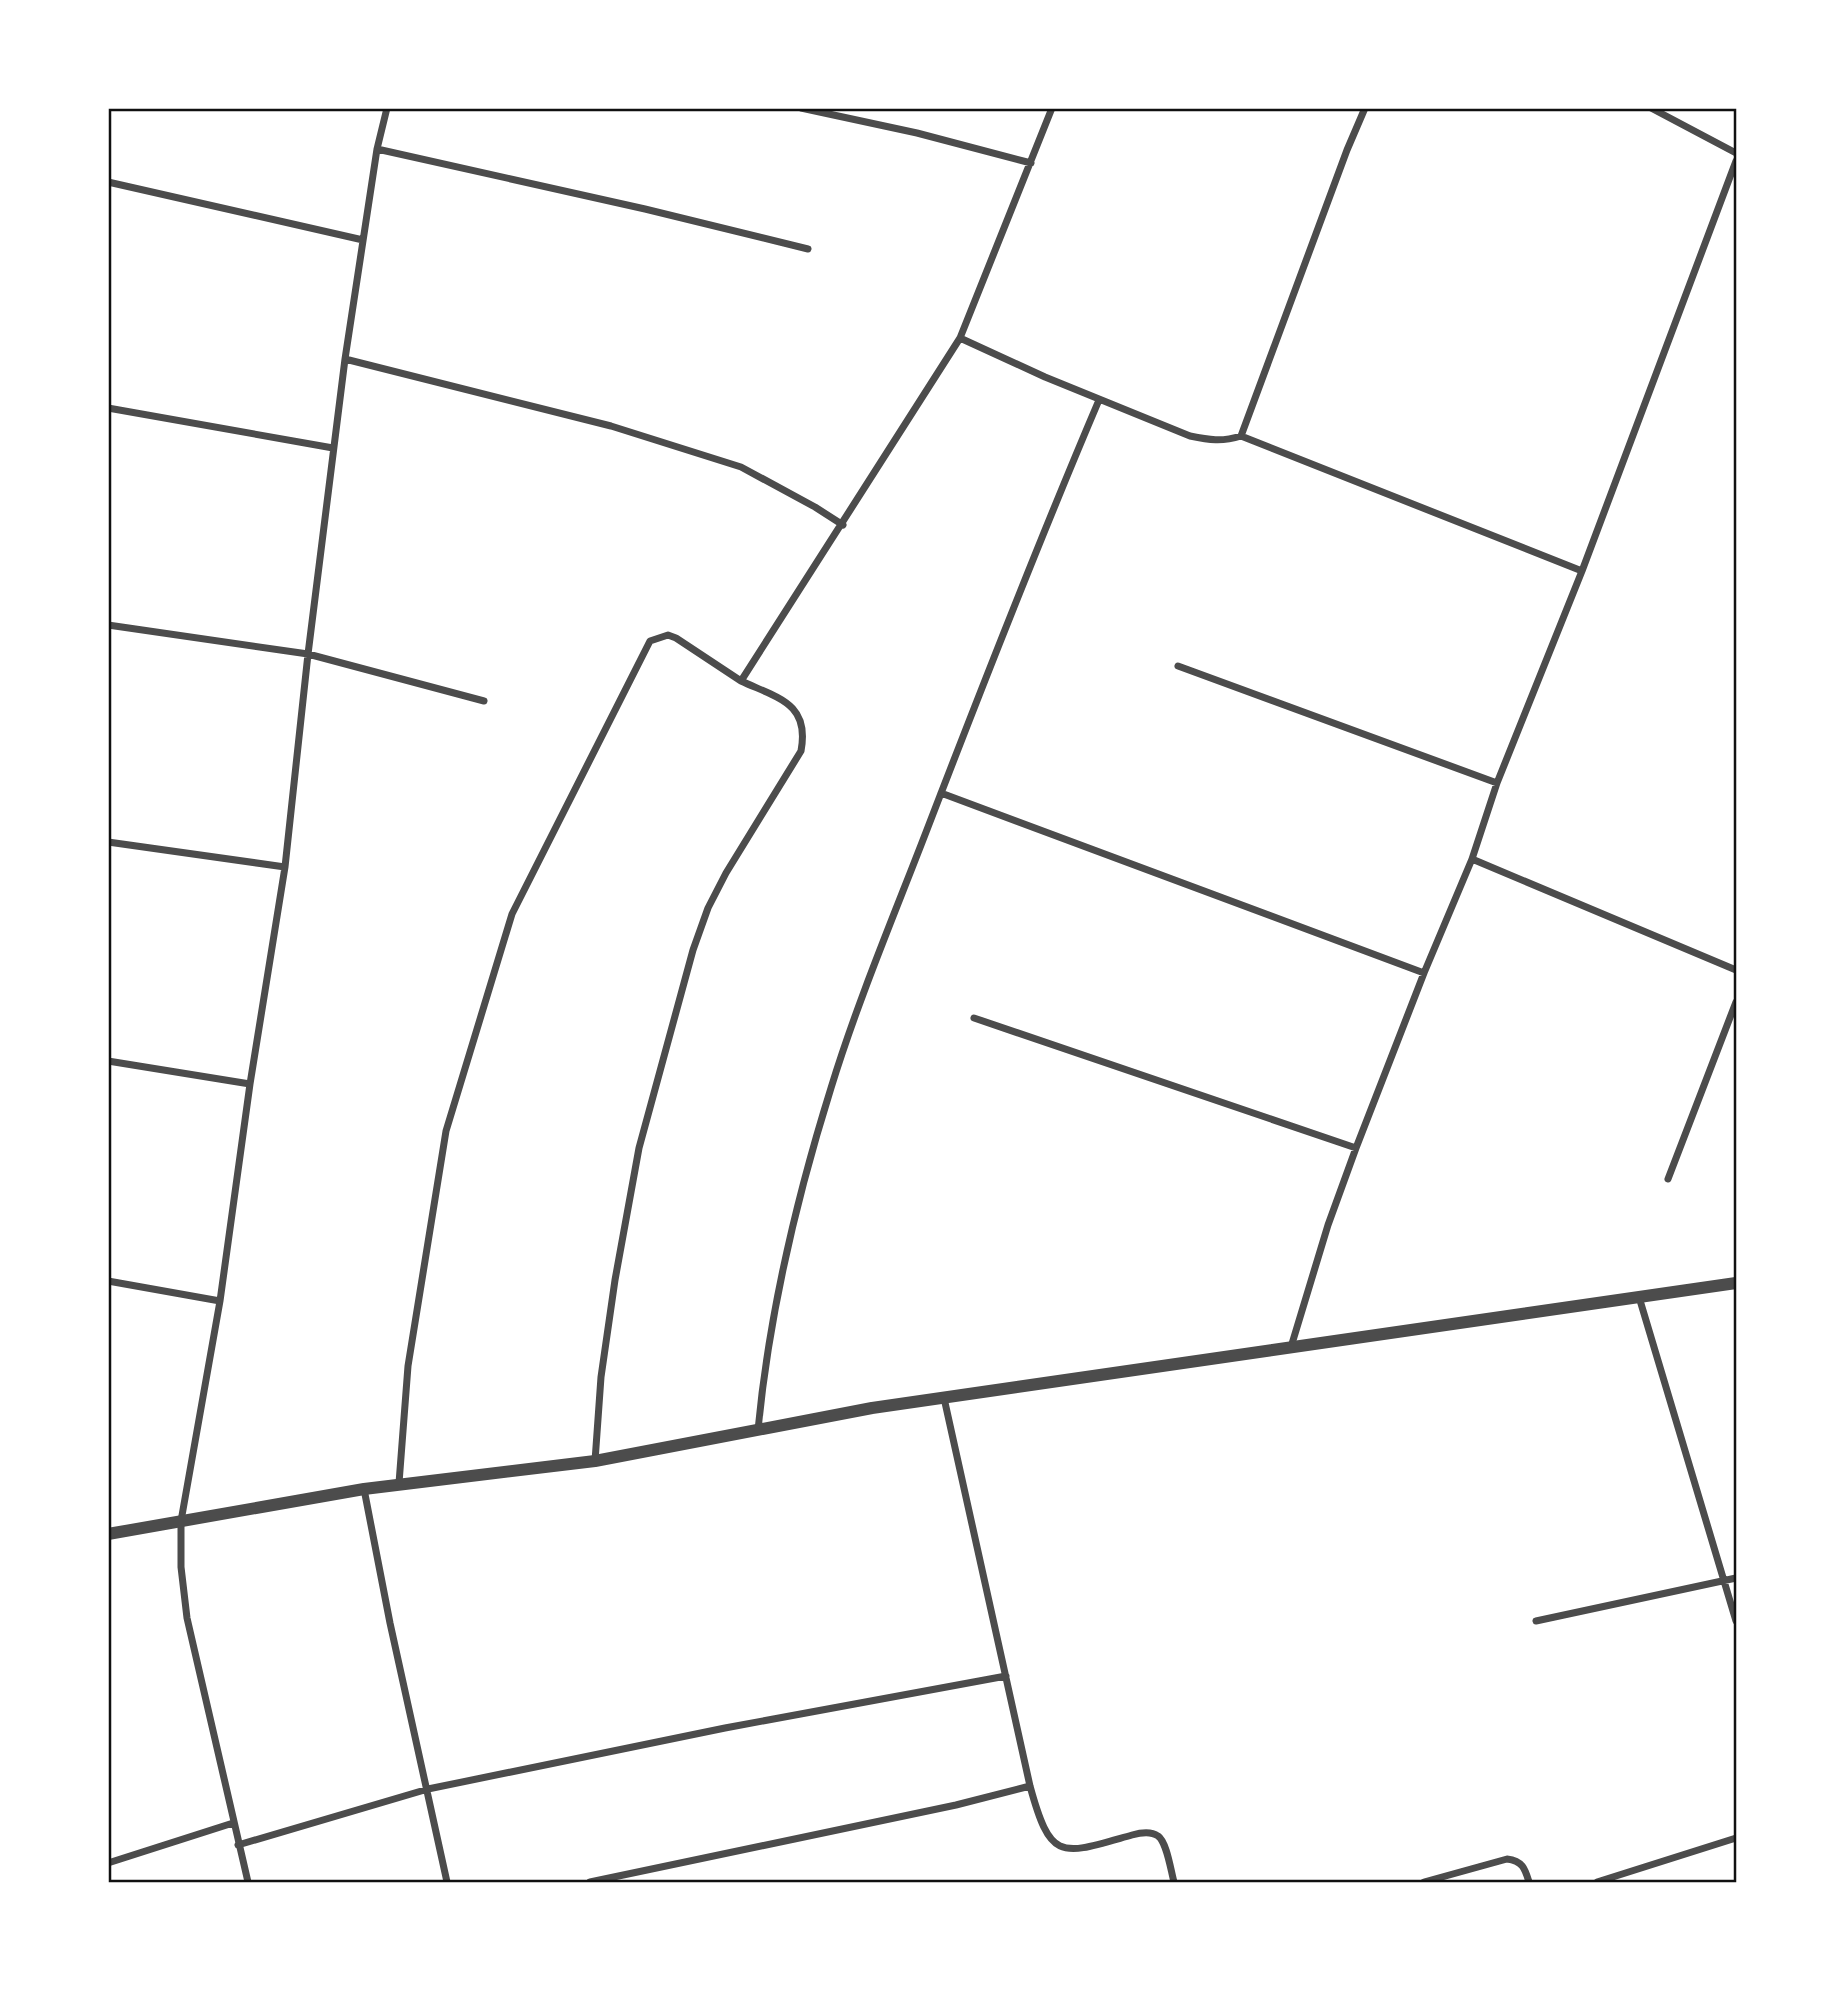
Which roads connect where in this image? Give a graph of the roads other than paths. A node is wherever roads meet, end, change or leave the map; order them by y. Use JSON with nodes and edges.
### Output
{"nodes":[{"id":1,"x":387,"y":108,"type":"edge"},
{"id":2,"x":801,"y":108,"type":"edge"},
{"id":3,"x":1052,"y":108,"type":"edge"},
{"id":4,"x":1365,"y":108,"type":"edge"},
{"id":5,"x":1651,"y":108,"type":"edge"},
{"id":6,"x":377,"y":149,"type":"junction"},
{"id":7,"x":1737,"y":153,"type":"edge"},
{"id":8,"x":1737,"y":160,"type":"edge"},
{"id":9,"x":1031,"y":163,"type":"junction"},
{"id":10,"x":108,"y":182,"type":"edge"},
{"id":11,"x":363,"y":240,"type":"junction"},
{"id":12,"x":808,"y":249,"type":"dead end"},
{"id":13,"x":960,"y":338,"type":"junction"},
{"id":14,"x":345,"y":359,"type":"junction"},
{"id":15,"x":1099,"y":400,"type":"junction"},
{"id":16,"x":108,"y":408,"type":"edge"},
{"id":17,"x":1241,"y":436,"type":"junction"},
{"id":18,"x":333,"y":448,"type":"junction"},
{"id":19,"x":842,"y":524,"type":"junction"},
{"id":20,"x":1582,"y":571,"type":"junction"},
{"id":21,"x":108,"y":625,"type":"edge"},
{"id":22,"x":308,"y":654,"type":"junction"},
{"id":23,"x":1178,"y":666,"type":"dead end"},
{"id":24,"x":741,"y":681,"type":"junction"},
{"id":25,"x":484,"y":701,"type":"dead end"},
{"id":26,"x":1497,"y":783,"type":"junction"},
{"id":27,"x":941,"y":793,"type":"junction"},
{"id":28,"x":108,"y":842,"type":"edge"},
{"id":29,"x":1472,"y":859,"type":"junction"},
{"id":30,"x":285,"y":867,"type":"junction"},
{"id":31,"x":1737,"y":970,"type":"edge"},
{"id":32,"x":1424,"y":973,"type":"junction"},
{"id":33,"x":1737,"y":1002,"type":"edge"},
{"id":34,"x":974,"y":1018,"type":"dead end"},
{"id":35,"x":1734,"y":1018,"type":"edge"},
{"id":36,"x":108,"y":1060,"type":"edge"},
{"id":37,"x":250,"y":1084,"type":"junction"},
{"id":38,"x":1356,"y":1148,"type":"junction"},
{"id":39,"x":1668,"y":1179,"type":"dead end"},
{"id":40,"x":108,"y":1281,"type":"edge"},
{"id":41,"x":1737,"y":1283,"type":"edge"},
{"id":42,"x":1639,"y":1297,"type":"junction"},
{"id":43,"x":220,"y":1301,"type":"junction"},
{"id":44,"x":1291,"y":1347,"type":"junction"},
{"id":45,"x":944,"y":1398,"type":"junction"},
{"id":46,"x":758,"y":1430,"type":"junction"},
{"id":47,"x":595,"y":1461,"type":"junction"},
{"id":48,"x":399,"y":1483,"type":"junction"},
{"id":49,"x":364,"y":1489,"type":"junction"},
{"id":50,"x":181,"y":1521,"type":"junction"},
{"id":51,"x":108,"y":1534,"type":"edge"},
{"id":52,"x":1737,"y":1578,"type":"edge"},
{"id":53,"x":1725,"y":1580,"type":"junction"},
{"id":54,"x":1737,"y":1620,"type":"edge"},
{"id":55,"x":1536,"y":1621,"type":"dead end"},
{"id":56,"x":1006,"y":1676,"type":"junction"},
{"id":57,"x":1030,"y":1786,"type":"junction"},
{"id":58,"x":428,"y":1789,"type":"junction"},
{"id":59,"x":233,"y":1822,"type":"junction"},
{"id":60,"x":1737,"y":1838,"type":"edge"},
{"id":61,"x":238,"y":1845,"type":"junction"},
{"id":62,"x":108,"y":1863,"type":"edge"},
{"id":63,"x":248,"y":1882,"type":"edge"},
{"id":64,"x":447,"y":1882,"type":"edge"},
{"id":65,"x":590,"y":1882,"type":"edge"},
{"id":66,"x":1174,"y":1882,"type":"edge"},
{"id":67,"x":1424,"y":1882,"type":"edge"},
{"id":68,"x":1529,"y":1882,"type":"edge"},
{"id":69,"x":1597,"y":1882,"type":"edge"}],
"edges":[{"from":1,"to":6,"type":"street"},
{"from":2,"to":9,"type":"street"},
{"from":3,"to":9,"type":"street"},
{"from":4,"to":17,"type":"street"},
{"from":5,"to":7,"type":"street"},
{"from":6,"to":11,"type":"street"},
{"from":6,"to":12,"type":"street"},
{"from":8,"to":20,"type":"street"},
{"from":9,"to":13,"type":"street"},
{"from":10,"to":11,"type":"street"},
{"from":11,"to":14,"type":"street"},
{"from":13,"to":15,"type":"street"},
{"from":13,"to":19,"type":"street"},
{"from":14,"to":18,"type":"street"},
{"from":14,"to":19,"type":"street"},
{"from":15,"to":17,"type":"street"},
{"from":15,"to":27,"type":"street"},
{"from":16,"to":18,"type":"street"},
{"from":17,"to":20,"type":"street"},
{"from":18,"to":22,"type":"street"},
{"from":19,"to":24,"type":"street"},
{"from":20,"to":26,"type":"street"},
{"from":21,"to":22,"type":"street"},
{"from":22,"to":25,"type":"street"},
{"from":22,"to":30,"type":"street"},
{"from":23,"to":26,"type":"street"},
{"from":24,"to":47,"type":"street"},
{"from":24,"to":48,"type":"street"},
{"from":26,"to":29,"type":"street"},
{"from":27,"to":32,"type":"street"},
{"from":27,"to":46,"type":"street"},
{"from":28,"to":30,"type":"street"},
{"from":29,"to":31,"type":"street"},
{"from":29,"to":32,"type":"street"},
{"from":30,"to":37,"type":"street"},
{"from":32,"to":38,"type":"street"},
{"from":33,"to":35,"type":"street"},
{"from":34,"to":38,"type":"street"},
{"from":35,"to":39,"type":"street"},
{"from":36,"to":37,"type":"street"},
{"from":37,"to":43,"type":"street"},
{"from":38,"to":44,"type":"street"},
{"from":40,"to":43,"type":"street"},
{"from":41,"to":42,"type":"street"},
{"from":42,"to":44,"type":"street"},
{"from":42,"to":53,"type":"street"},
{"from":43,"to":50,"type":"street"},
{"from":44,"to":45,"type":"street"},
{"from":45,"to":46,"type":"street"},
{"from":45,"to":56,"type":"street"},
{"from":46,"to":47,"type":"street"},
{"from":47,"to":48,"type":"street"},
{"from":48,"to":49,"type":"street"},
{"from":49,"to":50,"type":"street"},
{"from":49,"to":58,"type":"street"},
{"from":50,"to":51,"type":"street"},
{"from":50,"to":59,"type":"street"},
{"from":52,"to":53,"type":"street"},
{"from":53,"to":54,"type":"street"},
{"from":53,"to":55,"type":"street"},
{"from":56,"to":57,"type":"street"},
{"from":56,"to":58,"type":"street"},
{"from":57,"to":65,"type":"street"},
{"from":57,"to":66,"type":"street"},
{"from":58,"to":61,"type":"street"},
{"from":58,"to":64,"type":"street"},
{"from":59,"to":61,"type":"street"},
{"from":59,"to":62,"type":"street"},
{"from":60,"to":69,"type":"street"},
{"from":61,"to":63,"type":"street"},
{"from":67,"to":68,"type":"street"}]}
